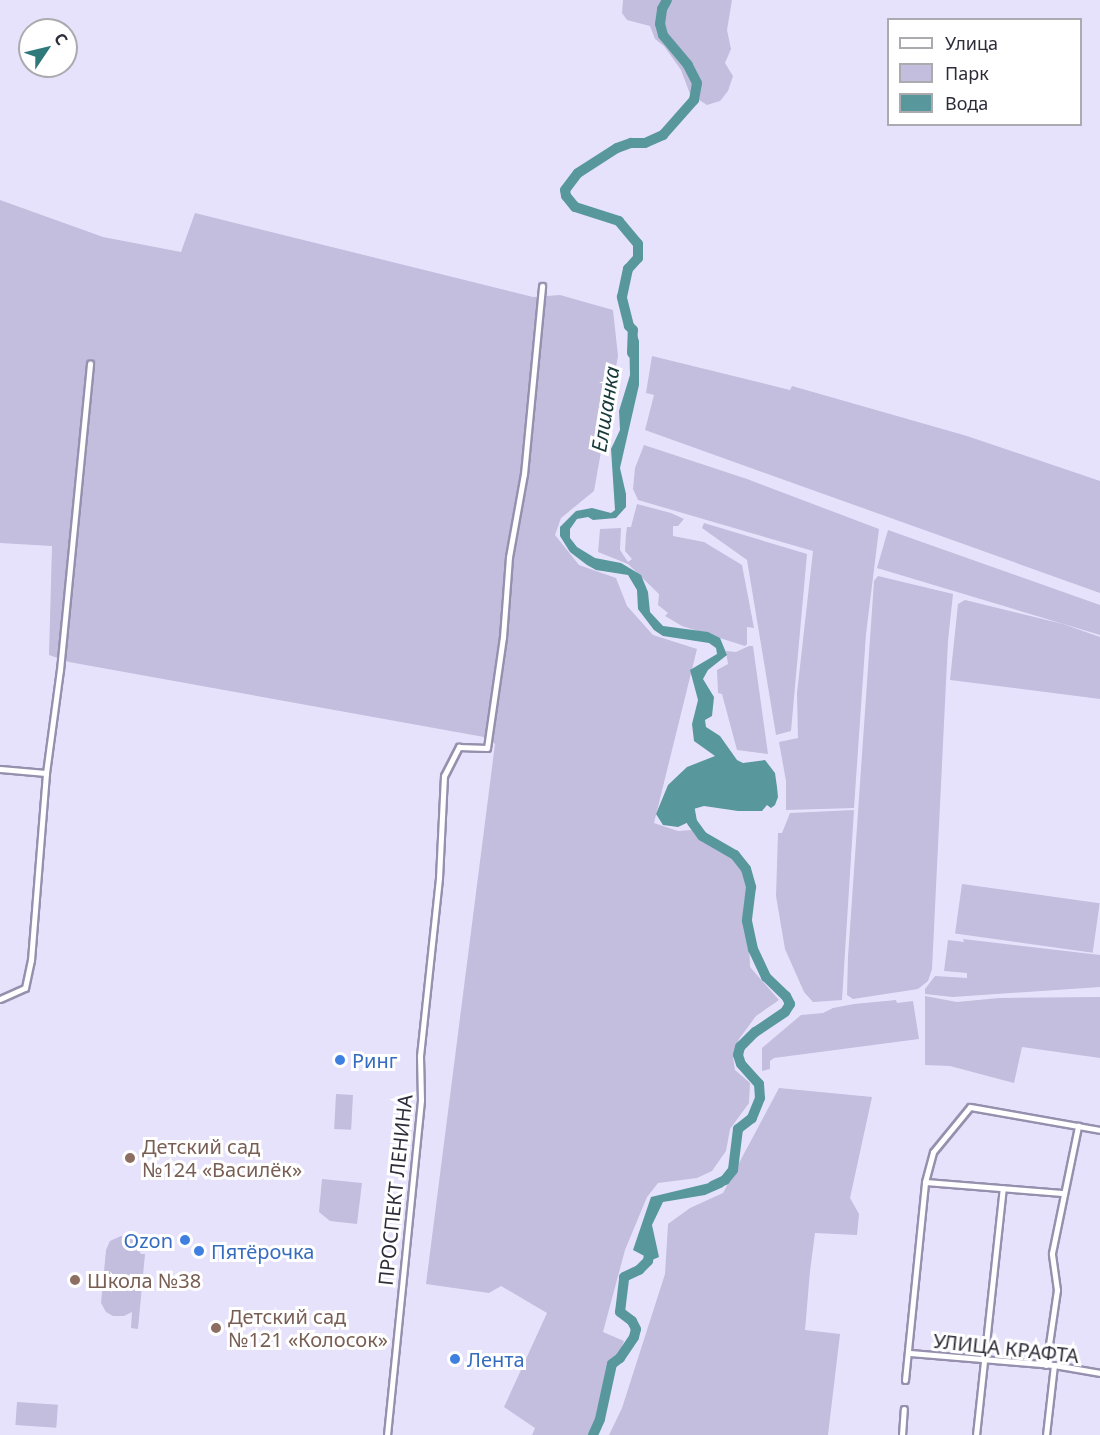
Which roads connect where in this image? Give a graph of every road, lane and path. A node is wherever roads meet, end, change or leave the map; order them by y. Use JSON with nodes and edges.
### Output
{"nodes":[{"id":1,"x":542,"y":286,"type":"dead end"},
{"id":2,"x":90,"y":363,"type":"dead end"},
{"id":3,"x":0,"y":769,"type":"edge"},
{"id":4,"x":46,"y":773,"type":"junction"},
{"id":5,"x":0,"y":999,"type":"edge"},
{"id":6,"x":1078,"y":1126,"type":"junction"},
{"id":7,"x":1100,"y":1130,"type":"edge"},
{"id":8,"x":925,"y":1182,"type":"junction"},
{"id":9,"x":1004,"y":1188,"type":"junction"},
{"id":10,"x":1063,"y":1193,"type":"junction"},
{"id":11,"x":910,"y":1353,"type":"junction"},
{"id":12,"x":985,"y":1361,"type":"junction"},
{"id":13,"x":1046,"y":1365,"type":"junction"},
{"id":14,"x":1054,"y":1365,"type":"junction"},
{"id":15,"x":1100,"y":1373,"type":"edge"},
{"id":16,"x":906,"y":1380,"type":"dead end"},
{"id":17,"x":904,"y":1409,"type":"dead end"},
{"id":18,"x":387,"y":1435,"type":"edge"},
{"id":19,"x":902,"y":1435,"type":"edge"},
{"id":20,"x":976,"y":1435,"type":"edge"},
{"id":21,"x":1046,"y":1435,"type":"edge"}],
"edges":[{"from":1,"to":18,"type":"street","name":"ПРОСПЕКТ ЛЕНИНА"},
{"from":2,"to":4,"type":"street"},
{"from":3,"to":4,"type":"street"},
{"from":4,"to":5,"type":"street"},
{"from":6,"to":7,"type":"street"},
{"from":6,"to":8,"type":"street"},
{"from":6,"to":10,"type":"street"},
{"from":8,"to":9,"type":"street"},
{"from":8,"to":11,"type":"street"},
{"from":9,"to":10,"type":"street"},
{"from":9,"to":12,"type":"street"},
{"from":10,"to":13,"type":"street"},
{"from":11,"to":12,"type":"street","name":"УЛИЦА КРАФТА"},
{"from":11,"to":16,"type":"street"},
{"from":12,"to":13,"type":"street","name":"УЛИЦА КРАФТА"},
{"from":12,"to":20,"type":"street"},
{"from":13,"to":14,"type":"street","name":"УЛИЦА КРАФТА"},
{"from":14,"to":15,"type":"street","name":"УЛИЦА КРАФТА"},
{"from":14,"to":21,"type":"street"},
{"from":17,"to":19,"type":"street"}]}
